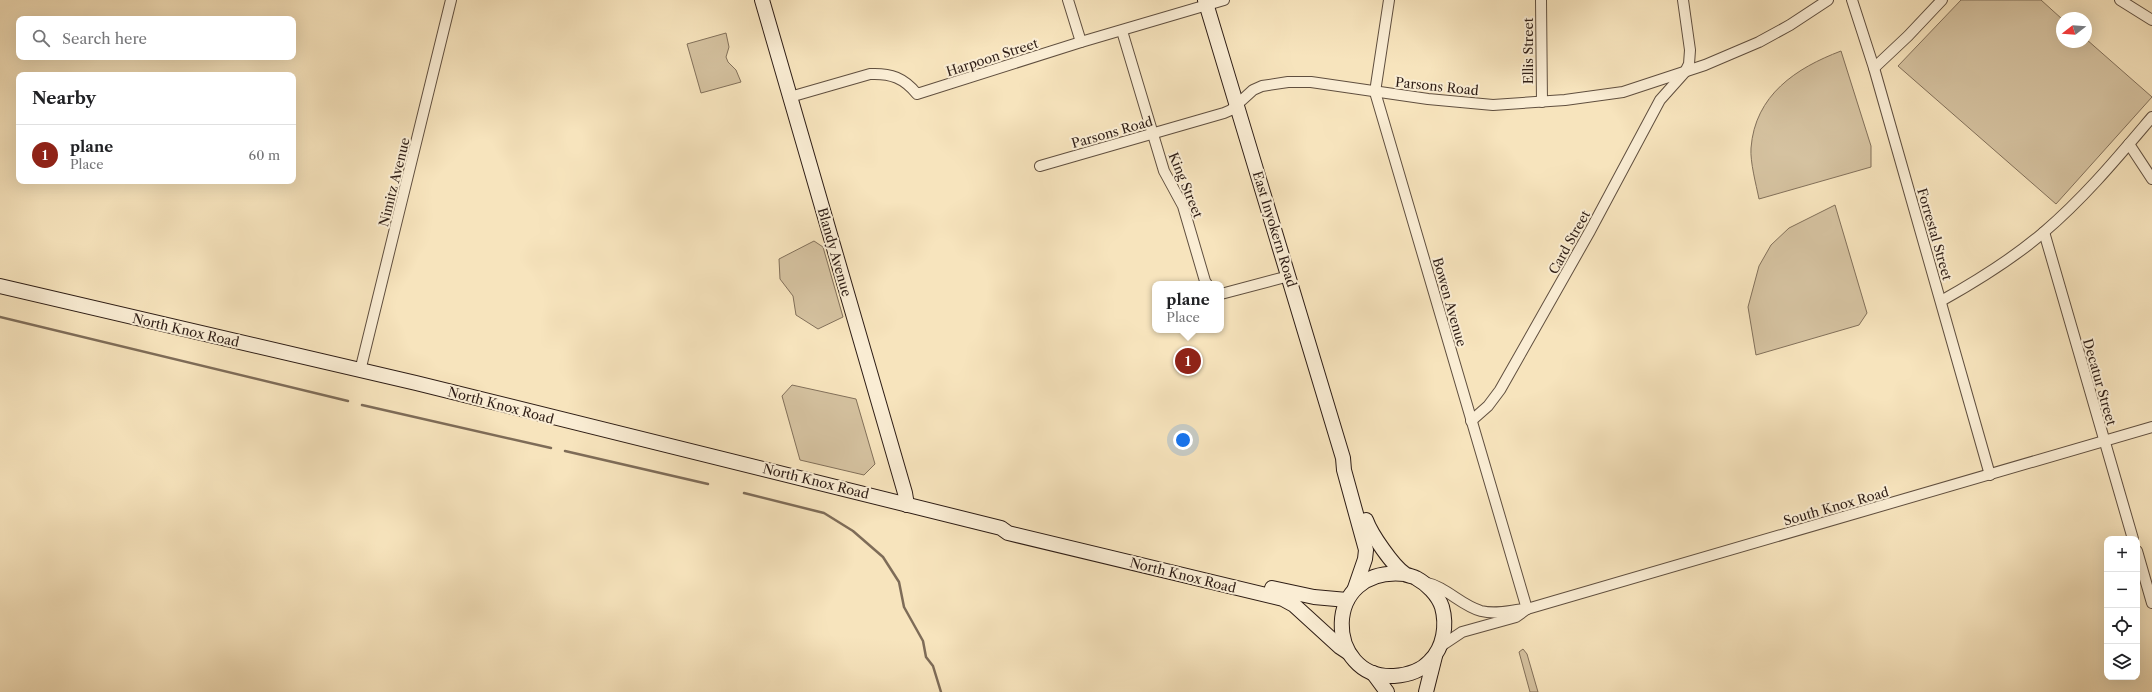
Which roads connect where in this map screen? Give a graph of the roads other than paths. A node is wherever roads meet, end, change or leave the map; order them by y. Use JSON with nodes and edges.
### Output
{"nodes":[{"id":1,"x":451,"y":0,"type":"edge"},
{"id":2,"x":762,"y":0,"type":"edge"},
{"id":3,"x":1068,"y":0,"type":"edge"},
{"id":4,"x":1224,"y":0,"type":"edge"},
{"id":5,"x":1389,"y":0,"type":"edge"},
{"id":6,"x":1541,"y":0,"type":"edge"},
{"id":7,"x":1683,"y":0,"type":"edge"},
{"id":8,"x":1828,"y":0,"type":"edge"},
{"id":9,"x":1852,"y":0,"type":"edge"},
{"id":10,"x":1942,"y":0,"type":"edge"},
{"id":11,"x":2120,"y":0,"type":"edge"},
{"id":12,"x":1206,"y":2,"type":"edge"},
{"id":13,"x":2152,"y":20,"type":"edge"},
{"id":14,"x":1122,"y":31,"type":"junction"},
{"id":15,"x":1081,"y":42,"type":"junction"},
{"id":16,"x":1874,"y":68,"type":"junction"},
{"id":17,"x":1685,"y":72,"type":"junction"},
{"id":18,"x":1375,"y":92,"type":"junction"},
{"id":19,"x":790,"y":97,"type":"junction"},
{"id":20,"x":1542,"y":102,"type":"junction"},
{"id":21,"x":1238,"y":104,"type":"junction"},
{"id":22,"x":2152,"y":117,"type":"edge"},
{"id":23,"x":1153,"y":134,"type":"junction"},
{"id":24,"x":2129,"y":144,"type":"junction"},
{"id":25,"x":1040,"y":166,"type":"dead end"},
{"id":26,"x":2152,"y":179,"type":"edge"},
{"id":27,"x":2044,"y":232,"type":"junction"},
{"id":28,"x":1289,"y":276,"type":"junction"},
{"id":29,"x":1206,"y":281,"type":"edge"},
{"id":30,"x":0,"y":286,"type":"edge"},
{"id":31,"x":1224,"y":293,"type":"edge"},
{"id":32,"x":1941,"y":301,"type":"junction"},
{"id":33,"x":360,"y":370,"type":"junction"},
{"id":34,"x":1471,"y":421,"type":"junction"},
{"id":35,"x":2152,"y":427,"type":"edge"},
{"id":36,"x":2104,"y":440,"type":"junction"},
{"id":37,"x":1344,"y":458,"type":"junction"},
{"id":38,"x":1990,"y":475,"type":"junction"},
{"id":39,"x":907,"y":505,"type":"junction"},
{"id":40,"x":1001,"y":528,"type":"junction"},
{"id":41,"x":2132,"y":536,"type":"edge"},
{"id":42,"x":2140,"y":561,"type":"edge"},
{"id":43,"x":1405,"y":574,"type":"junction"},
{"id":44,"x":1424,"y":582,"type":"junction"},
{"id":45,"x":1355,"y":588,"type":"junction"},
{"id":46,"x":1347,"y":600,"type":"junction"},
{"id":47,"x":2152,"y":603,"type":"edge"},
{"id":48,"x":1527,"y":609,"type":"junction"},
{"id":49,"x":1437,"y":649,"type":"junction"},
{"id":50,"x":1349,"y":652,"type":"junction"},
{"id":51,"x":1373,"y":673,"type":"junction"},
{"id":52,"x":1388,"y":692,"type":"edge"},
{"id":53,"x":1426,"y":692,"type":"edge"}],
"edges":[{"from":1,"to":33,"type":"street","name":"Nimitz Avenue"},
{"from":2,"to":19,"type":"street","name":"Blandy Avenue"},
{"from":3,"to":15,"type":"street"},
{"from":4,"to":12,"type":"street","name":"Harpoon Street"},
{"from":5,"to":18,"type":"street","name":"Bowen Avenue"},
{"from":6,"to":20,"type":"street","name":"Ellis Street"},
{"from":7,"to":17,"type":"street"},
{"from":8,"to":17,"type":"street","name":"Parsons Road"},
{"from":9,"to":16,"type":"street","name":"Forrestal Street"},
{"from":10,"to":16,"type":"street"},
{"from":11,"to":13,"type":"street"},
{"from":12,"to":14,"type":"street","name":"Harpoon Street"},
{"from":12,"to":21,"type":"street","name":"East Inyokern Road"},
{"from":14,"to":15,"type":"street","name":"Harpoon Street"},
{"from":14,"to":23,"type":"street","name":"King Street"},
{"from":15,"to":19,"type":"street","name":"Harpoon Street"},
{"from":16,"to":32,"type":"street","name":"Forrestal Street"},
{"from":17,"to":20,"type":"street","name":"Parsons Road"},
{"from":17,"to":34,"type":"street","name":"Card Street"},
{"from":18,"to":20,"type":"street","name":"Parsons Road"},
{"from":18,"to":21,"type":"street","name":"Parsons Road"},
{"from":18,"to":34,"type":"street","name":"Bowen Avenue"},
{"from":19,"to":39,"type":"street","name":"Blandy Avenue"},
{"from":21,"to":23,"type":"street","name":"Parsons Road"},
{"from":21,"to":28,"type":"street","name":"East Inyokern Road"},
{"from":22,"to":24,"type":"street"},
{"from":23,"to":25,"type":"street","name":"Parsons Road"},
{"from":23,"to":29,"type":"street","name":"King Street"},
{"from":24,"to":26,"type":"street"},
{"from":24,"to":27,"type":"street"},
{"from":27,"to":32,"type":"street"},
{"from":27,"to":36,"type":"street","name":"Decatur Street"},
{"from":28,"to":31,"type":"street"},
{"from":28,"to":37,"type":"street","name":"East Inyokern Road"},
{"from":30,"to":33,"type":"street","name":"North Knox Road"},
{"from":32,"to":38,"type":"street","name":"Forrestal Street"},
{"from":33,"to":39,"type":"street","name":"North Knox Road"},
{"from":34,"to":48,"type":"street","name":"Bowen Avenue"},
{"from":35,"to":36,"type":"street","name":"South Knox Road"},
{"from":36,"to":38,"type":"street","name":"South Knox Road"},
{"from":36,"to":41,"type":"street","name":"Decatur Street"},
{"from":37,"to":43,"type":"street","name":"East Inyokern Road"},
{"from":37,"to":45,"type":"street","name":"East Inyokern Road"},
{"from":38,"to":48,"type":"street","name":"South Knox Road"},
{"from":39,"to":40,"type":"street","name":"North Knox Road"},
{"from":40,"to":46,"type":"street","name":"North Knox Road"},
{"from":40,"to":50,"type":"street","name":"North Knox Road"},
{"from":42,"to":47,"type":"street"},
{"from":43,"to":44,"type":"street"},
{"from":43,"to":45,"type":"street"},
{"from":44,"to":48,"type":"street","name":"South Knox Road"},
{"from":44,"to":49,"type":"street"},
{"from":45,"to":46,"type":"street"},
{"from":46,"to":50,"type":"street"},
{"from":48,"to":49,"type":"street","name":"South Knox Road"},
{"from":49,"to":51,"type":"street"},
{"from":49,"to":53,"type":"street"},
{"from":50,"to":51,"type":"street"},
{"from":51,"to":52,"type":"street"}]}
